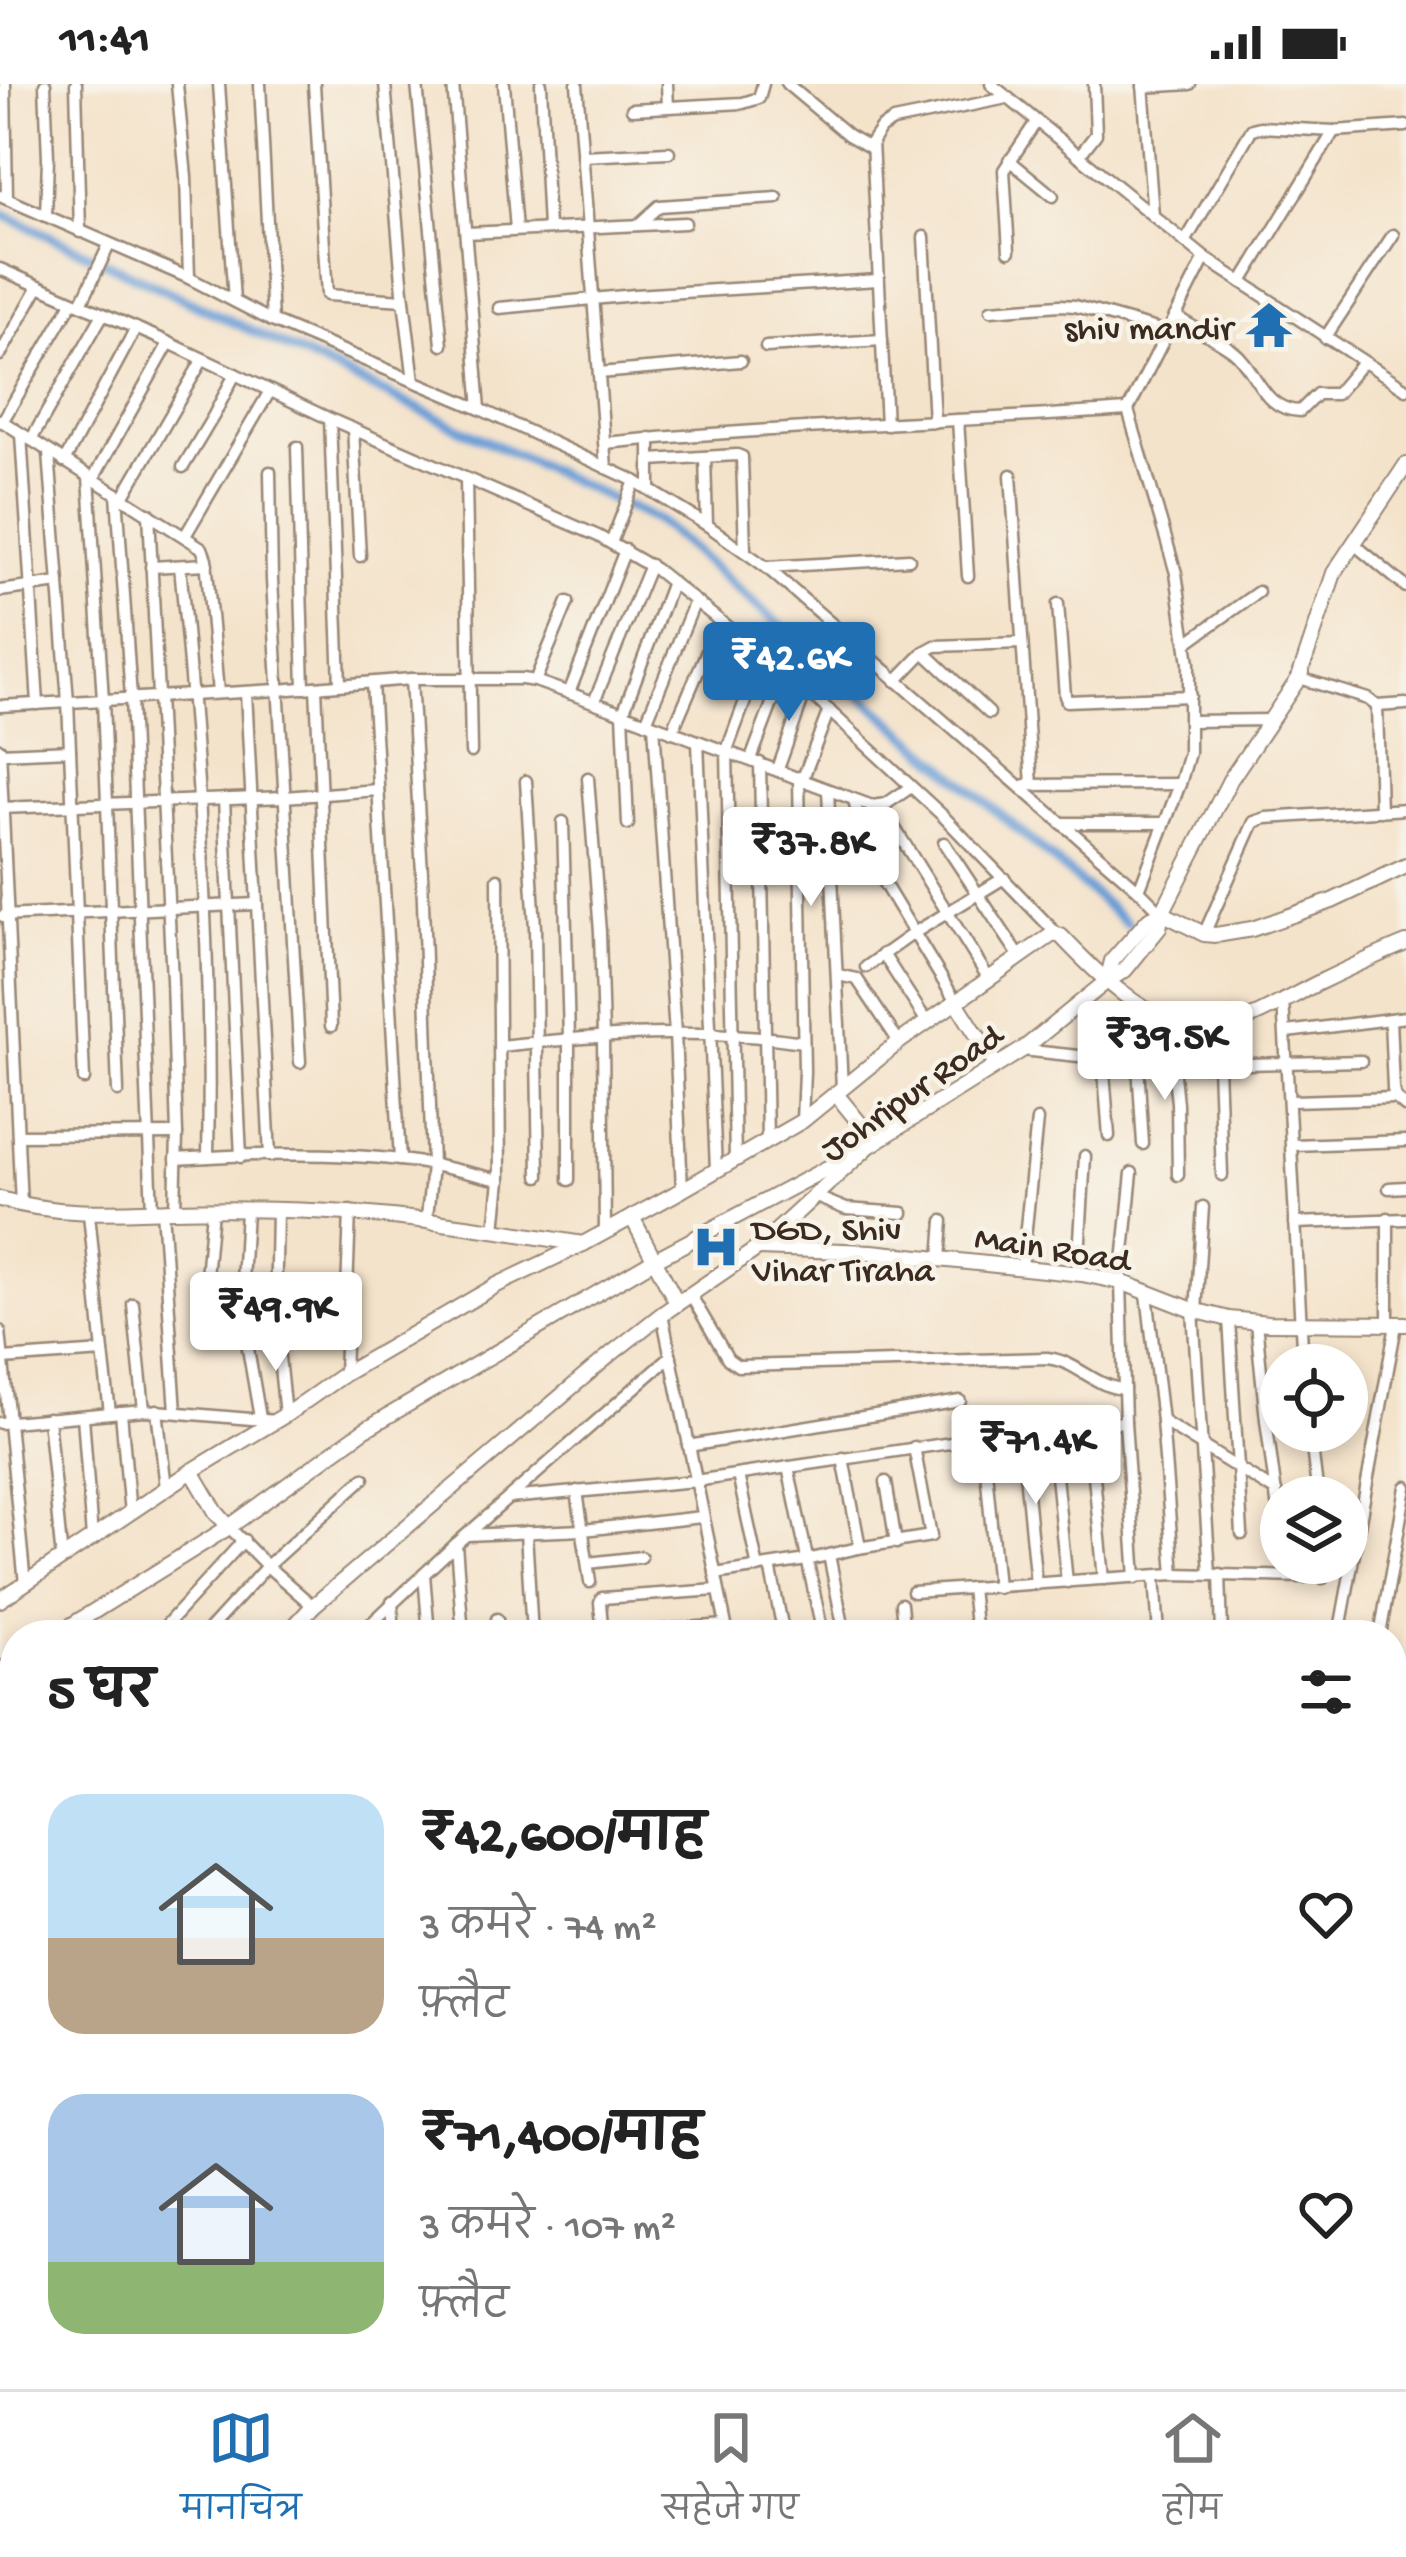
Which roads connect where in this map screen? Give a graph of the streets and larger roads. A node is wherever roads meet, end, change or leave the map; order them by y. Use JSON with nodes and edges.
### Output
{"nodes":[{"id":1,"x":5,"y":84,"type":"edge"},
{"id":2,"x":45,"y":84,"type":"edge"},
{"id":3,"x":76,"y":84,"type":"edge"},
{"id":4,"x":177,"y":84,"type":"edge"},
{"id":5,"x":218,"y":84,"type":"edge"},
{"id":6,"x":260,"y":84,"type":"edge"},
{"id":7,"x":314,"y":84,"type":"edge"},
{"id":8,"x":385,"y":84,"type":"edge"},
{"id":9,"x":417,"y":84,"type":"edge"},
{"id":10,"x":453,"y":84,"type":"edge"},
{"id":11,"x":504,"y":84,"type":"edge"},
{"id":12,"x":541,"y":84,"type":"edge"},
{"id":13,"x":577,"y":84,"type":"edge"},
{"id":14,"x":667,"y":84,"type":"edge"},
{"id":15,"x":763,"y":84,"type":"edge"},
{"id":16,"x":787,"y":84,"type":"edge"},
{"id":17,"x":991,"y":84,"type":"edge"},
{"id":18,"x":1094,"y":84,"type":"edge"},
{"id":19,"x":1190,"y":84,"type":"edge"},
{"id":20,"x":1143,"y":86,"type":"edge"},
{"id":21,"x":1007,"y":98,"type":"junction"},
{"id":22,"x":668,"y":107,"type":"junction"},
{"id":23,"x":632,"y":109,"type":"dead end"},
{"id":24,"x":1036,"y":122,"type":"junction"},
{"id":25,"x":1406,"y":126,"type":"edge"},
{"id":26,"x":1334,"y":131,"type":"junction"},
{"id":27,"x":871,"y":148,"type":"junction"},
{"id":28,"x":669,"y":152,"type":"dead end"},
{"id":29,"x":582,"y":156,"type":"junction"},
{"id":30,"x":1078,"y":156,"type":"junction"},
{"id":31,"x":1009,"y":160,"type":"junction"},
{"id":32,"x":1053,"y":196,"type":"dead end"},
{"id":33,"x":4,"y":197,"type":"edge"},
{"id":34,"x":776,"y":198,"type":"dead end"},
{"id":35,"x":46,"y":216,"type":"junction"},
{"id":36,"x":1153,"y":216,"type":"junction"},
{"id":37,"x":685,"y":224,"type":"dead end"},
{"id":38,"x":638,"y":225,"type":"junction"},
{"id":39,"x":586,"y":226,"type":"junction"},
{"id":40,"x":548,"y":228,"type":"junction"},
{"id":41,"x":516,"y":230,"type":"junction"},
{"id":42,"x":80,"y":232,"type":"junction"},
{"id":43,"x":466,"y":232,"type":"junction"},
{"id":44,"x":1393,"y":236,"type":"dead end"},
{"id":45,"x":924,"y":237,"type":"dead end"},
{"id":46,"x":1185,"y":242,"type":"junction"},
{"id":47,"x":109,"y":245,"type":"junction"},
{"id":48,"x":1010,"y":251,"type":"dead end"},
{"id":49,"x":1205,"y":258,"type":"junction"},
{"id":50,"x":1,"y":272,"type":"edge"},
{"id":51,"x":188,"y":278,"type":"junction"},
{"id":52,"x":878,"y":280,"type":"junction"},
{"id":53,"x":1242,"y":282,"type":"junction"},
{"id":54,"x":39,"y":286,"type":"junction"},
{"id":55,"x":593,"y":299,"type":"junction"},
{"id":56,"x":404,"y":300,"type":"junction"},
{"id":57,"x":234,"y":301,"type":"junction"},
{"id":58,"x":77,"y":303,"type":"junction"},
{"id":59,"x":500,"y":308,"type":"dead end"},
{"id":60,"x":991,"y":310,"type":"dead end"},
{"id":61,"x":103,"y":314,"type":"junction"},
{"id":62,"x":1175,"y":316,"type":"junction"},
{"id":63,"x":272,"y":321,"type":"junction"},
{"id":64,"x":136,"y":328,"type":"junction"},
{"id":65,"x":1167,"y":332,"type":"junction"},
{"id":66,"x":1325,"y":338,"type":"junction"},
{"id":67,"x":882,"y":340,"type":"junction"},
{"id":68,"x":169,"y":343,"type":"junction"},
{"id":69,"x":442,"y":345,"type":"dead end"},
{"id":70,"x":766,"y":346,"type":"dead end"},
{"id":71,"x":0,"y":355,"type":"edge"},
{"id":72,"x":203,"y":359,"type":"junction"},
{"id":73,"x":741,"y":362,"type":"dead end"},
{"id":74,"x":1363,"y":362,"type":"junction"},
{"id":75,"x":599,"y":373,"type":"junction"},
{"id":76,"x":235,"y":374,"type":"junction"},
{"id":77,"x":414,"y":381,"type":"junction"},
{"id":78,"x":1406,"y":388,"type":"edge"},
{"id":79,"x":270,"y":392,"type":"junction"},
{"id":80,"x":480,"y":409,"type":"junction"},
{"id":81,"x":1128,"y":410,"type":"junction"},
{"id":82,"x":330,"y":419,"type":"junction"},
{"id":83,"x":958,"y":420,"type":"junction"},
{"id":84,"x":1,"y":421,"type":"edge"},
{"id":85,"x":934,"y":422,"type":"junction"},
{"id":86,"x":886,"y":425,"type":"junction"},
{"id":87,"x":353,"y":429,"type":"junction"},
{"id":88,"x":26,"y":437,"type":"junction"},
{"id":89,"x":650,"y":438,"type":"junction"},
{"id":90,"x":604,"y":442,"type":"junction"},
{"id":91,"x":297,"y":447,"type":"dead end"},
{"id":92,"x":50,"y":453,"type":"junction"},
{"id":93,"x":705,"y":457,"type":"junction"},
{"id":94,"x":650,"y":460,"type":"junction"},
{"id":95,"x":64,"y":462,"type":"junction"},
{"id":96,"x":1406,"y":465,"type":"edge"},
{"id":97,"x":183,"y":467,"type":"dead end"},
{"id":98,"x":607,"y":468,"type":"junction"},
{"id":99,"x":270,"y":472,"type":"dead end"},
{"id":100,"x":1011,"y":475,"type":"dead end"},
{"id":101,"x":91,"y":478,"type":"junction"},
{"id":102,"x":466,"y":479,"type":"junction"},
{"id":103,"x":635,"y":481,"type":"junction"},
{"id":104,"x":650,"y":490,"type":"junction"},
{"id":105,"x":120,"y":495,"type":"junction"},
{"id":106,"x":148,"y":513,"type":"junction"},
{"id":107,"x":707,"y":525,"type":"junction"},
{"id":108,"x":185,"y":536,"type":"junction"},
{"id":109,"x":611,"y":543,"type":"junction"},
{"id":110,"x":1354,"y":544,"type":"junction"},
{"id":111,"x":625,"y":550,"type":"junction"},
{"id":112,"x":745,"y":550,"type":"junction"},
{"id":113,"x":360,"y":556,"type":"dead end"},
{"id":114,"x":909,"y":559,"type":"dead end"},
{"id":115,"x":207,"y":564,"type":"junction"},
{"id":116,"x":650,"y":565,"type":"junction"},
{"id":117,"x":180,"y":566,"type":"junction"},
{"id":118,"x":151,"y":567,"type":"junction"},
{"id":119,"x":766,"y":567,"type":"junction"},
{"id":120,"x":968,"y":576,"type":"dead end"},
{"id":121,"x":672,"y":582,"type":"junction"},
{"id":122,"x":59,"y":583,"type":"junction"},
{"id":123,"x":31,"y":587,"type":"junction"},
{"id":124,"x":1406,"y":587,"type":"edge"},
{"id":125,"x":0,"y":591,"type":"edge"},
{"id":126,"x":1258,"y":592,"type":"dead end"},
{"id":127,"x":695,"y":601,"type":"junction"},
{"id":128,"x":568,"y":602,"type":"dead end"},
{"id":129,"x":1058,"y":604,"type":"dead end"},
{"id":130,"x":720,"y":621,"type":"junction"},
{"id":131,"x":1188,"y":642,"type":"junction"},
{"id":132,"x":1022,"y":643,"type":"junction"},
{"id":133,"x":924,"y":652,"type":"junction"},
{"id":134,"x":762,"y":655,"type":"junction"},
{"id":135,"x":784,"y":672,"type":"junction"},
{"id":136,"x":470,"y":678,"type":"junction"},
{"id":137,"x":1299,"y":678,"type":"junction"},
{"id":138,"x":411,"y":679,"type":"junction"},
{"id":139,"x":535,"y":681,"type":"junction"},
{"id":140,"x":896,"y":681,"type":"junction"},
{"id":141,"x":372,"y":683,"type":"junction"},
{"id":142,"x":340,"y":684,"type":"junction"},
{"id":143,"x":310,"y":688,"type":"junction"},
{"id":144,"x":278,"y":690,"type":"junction"},
{"id":145,"x":806,"y":690,"type":"junction"},
{"id":146,"x":246,"y":692,"type":"junction"},
{"id":147,"x":218,"y":693,"type":"junction"},
{"id":148,"x":569,"y":693,"type":"junction"},
{"id":149,"x":192,"y":694,"type":"junction"},
{"id":150,"x":1190,"y":696,"type":"junction"},
{"id":151,"x":158,"y":697,"type":"junction"},
{"id":152,"x":130,"y":698,"type":"junction"},
{"id":153,"x":103,"y":700,"type":"junction"},
{"id":154,"x":68,"y":702,"type":"junction"},
{"id":155,"x":594,"y":702,"type":"junction"},
{"id":156,"x":38,"y":704,"type":"junction"},
{"id":157,"x":1406,"y":704,"type":"edge"},
{"id":158,"x":0,"y":706,"type":"edge"},
{"id":159,"x":1377,"y":706,"type":"junction"},
{"id":160,"x":829,"y":710,"type":"junction"},
{"id":161,"x":623,"y":713,"type":"junction"},
{"id":162,"x":988,"y":713,"type":"dead end"},
{"id":163,"x":1271,"y":720,"type":"junction"},
{"id":164,"x":1190,"y":721,"type":"junction"},
{"id":165,"x":650,"y":723,"type":"junction"},
{"id":166,"x":672,"y":732,"type":"junction"},
{"id":167,"x":698,"y":742,"type":"junction"},
{"id":168,"x":70,"y":750,"type":"junction"},
{"id":169,"x":727,"y":750,"type":"junction"},
{"id":170,"x":0,"y":751,"type":"edge"},
{"id":171,"x":471,"y":752,"type":"dead end"},
{"id":172,"x":755,"y":761,"type":"junction"},
{"id":173,"x":778,"y":769,"type":"junction"},
{"id":174,"x":801,"y":777,"type":"junction"},
{"id":175,"x":588,"y":778,"type":"dead end"},
{"id":176,"x":526,"y":781,"type":"dead end"},
{"id":177,"x":1180,"y":784,"type":"junction"},
{"id":178,"x":1016,"y":785,"type":"junction"},
{"id":179,"x":1032,"y":785,"type":"junction"},
{"id":180,"x":911,"y":787,"type":"junction"},
{"id":181,"x":378,"y":790,"type":"junction"},
{"id":182,"x":828,"y":790,"type":"junction"},
{"id":183,"x":321,"y":795,"type":"junction"},
{"id":184,"x":284,"y":797,"type":"junction"},
{"id":185,"x":251,"y":798,"type":"junction"},
{"id":186,"x":224,"y":799,"type":"junction"},
{"id":187,"x":854,"y":800,"type":"junction"},
{"id":188,"x":199,"y":801,"type":"junction"},
{"id":189,"x":163,"y":803,"type":"junction"},
{"id":190,"x":135,"y":804,"type":"junction"},
{"id":191,"x":108,"y":805,"type":"junction"},
{"id":192,"x":72,"y":806,"type":"junction"},
{"id":193,"x":881,"y":806,"type":"junction"},
{"id":194,"x":1,"y":808,"type":"edge"},
{"id":195,"x":1406,"y":809,"type":"edge"},
{"id":196,"x":1380,"y":811,"type":"junction"},
{"id":197,"x":563,"y":822,"type":"dead end"},
{"id":198,"x":1060,"y":823,"type":"junction"},
{"id":199,"x":1165,"y":823,"type":"junction"},
{"id":200,"x":628,"y":824,"type":"dead end"},
{"id":201,"x":944,"y":843,"type":"dead end"},
{"id":202,"x":1406,"y":866,"type":"edge"},
{"id":203,"x":1004,"y":878,"type":"junction"},
{"id":204,"x":498,"y":879,"type":"dead end"},
{"id":205,"x":1139,"y":890,"type":"junction"},
{"id":206,"x":979,"y":892,"type":"junction"},
{"id":207,"x":256,"y":904,"type":"junction"},
{"id":208,"x":231,"y":907,"type":"junction"},
{"id":209,"x":203,"y":908,"type":"junction"},
{"id":210,"x":112,"y":910,"type":"junction"},
{"id":211,"x":140,"y":910,"type":"junction"},
{"id":212,"x":169,"y":910,"type":"junction"},
{"id":213,"x":77,"y":911,"type":"junction"},
{"id":214,"x":948,"y":912,"type":"junction"},
{"id":215,"x":3,"y":916,"type":"edge"},
{"id":216,"x":1157,"y":920,"type":"junction"},
{"id":217,"x":914,"y":933,"type":"junction"},
{"id":218,"x":1056,"y":933,"type":"junction"},
{"id":219,"x":1204,"y":934,"type":"junction"},
{"id":220,"x":1406,"y":943,"type":"edge"},
{"id":221,"x":883,"y":954,"type":"junction"},
{"id":222,"x":1020,"y":957,"type":"junction"},
{"id":223,"x":866,"y":967,"type":"dead end"},
{"id":224,"x":838,"y":975,"type":"junction"},
{"id":225,"x":989,"y":979,"type":"junction"},
{"id":226,"x":1107,"y":981,"type":"junction"},
{"id":227,"x":1283,"y":1000,"type":"junction"},
{"id":228,"x":961,"y":1009,"type":"junction"},
{"id":229,"x":1406,"y":1017,"type":"edge"},
{"id":230,"x":1390,"y":1019,"type":"junction"},
{"id":231,"x":927,"y":1022,"type":"junction"},
{"id":232,"x":331,"y":1026,"type":"dead end"},
{"id":233,"x":1287,"y":1032,"type":"junction"},
{"id":234,"x":675,"y":1034,"type":"junction"},
{"id":235,"x":708,"y":1034,"type":"junction"},
{"id":236,"x":603,"y":1036,"type":"junction"},
{"id":237,"x":733,"y":1036,"type":"junction"},
{"id":238,"x":764,"y":1036,"type":"junction"},
{"id":239,"x":569,"y":1038,"type":"junction"},
{"id":240,"x":536,"y":1042,"type":"junction"},
{"id":241,"x":803,"y":1042,"type":"junction"},
{"id":242,"x":898,"y":1042,"type":"junction"},
{"id":243,"x":500,"y":1046,"type":"junction"},
{"id":244,"x":1022,"y":1050,"type":"junction"},
{"id":245,"x":1103,"y":1059,"type":"junction"},
{"id":246,"x":1360,"y":1061,"type":"dead end"},
{"id":247,"x":300,"y":1062,"type":"dead end"},
{"id":248,"x":1138,"y":1064,"type":"junction"},
{"id":249,"x":1289,"y":1064,"type":"junction"},
{"id":250,"x":996,"y":1065,"type":"junction"},
{"id":251,"x":1218,"y":1065,"type":"junction"},
{"id":252,"x":1173,"y":1066,"type":"junction"},
{"id":253,"x":84,"y":1079,"type":"dead end"},
{"id":254,"x":118,"y":1091,"type":"dead end"},
{"id":255,"x":840,"y":1095,"type":"junction"},
{"id":256,"x":1291,"y":1101,"type":"junction"},
{"id":257,"x":1401,"y":1102,"type":"edge"},
{"id":258,"x":1037,"y":1120,"type":"dead end"},
{"id":259,"x":802,"y":1121,"type":"junction"},
{"id":260,"x":177,"y":1134,"type":"junction"},
{"id":261,"x":18,"y":1135,"type":"junction"},
{"id":262,"x":149,"y":1135,"type":"junction"},
{"id":263,"x":1108,"y":1136,"type":"dead end"},
{"id":264,"x":766,"y":1141,"type":"junction"},
{"id":265,"x":1406,"y":1141,"type":"edge"},
{"id":266,"x":872,"y":1144,"type":"junction"},
{"id":267,"x":1143,"y":1144,"type":"dead end"},
{"id":268,"x":1293,"y":1145,"type":"junction"},
{"id":269,"x":270,"y":1156,"type":"junction"},
{"id":270,"x":1085,"y":1156,"type":"dead end"},
{"id":271,"x":208,"y":1157,"type":"junction"},
{"id":272,"x":242,"y":1157,"type":"junction"},
{"id":273,"x":176,"y":1159,"type":"junction"},
{"id":274,"x":400,"y":1160,"type":"junction"},
{"id":275,"x":735,"y":1161,"type":"junction"},
{"id":276,"x":432,"y":1165,"type":"junction"},
{"id":277,"x":716,"y":1170,"type":"junction"},
{"id":278,"x":1132,"y":1173,"type":"dead end"},
{"id":279,"x":1178,"y":1175,"type":"dead end"},
{"id":280,"x":1222,"y":1175,"type":"dead end"},
{"id":281,"x":538,"y":1176,"type":"dead end"},
{"id":282,"x":500,"y":1180,"type":"junction"},
{"id":283,"x":569,"y":1180,"type":"dead end"},
{"id":284,"x":1406,"y":1187,"type":"edge"},
{"id":285,"x":1389,"y":1188,"type":"dead end"},
{"id":286,"x":682,"y":1190,"type":"junction"},
{"id":287,"x":814,"y":1196,"type":"junction"},
{"id":288,"x":0,"y":1198,"type":"edge"},
{"id":289,"x":21,"y":1205,"type":"junction"},
{"id":290,"x":1203,"y":1207,"type":"dead end"},
{"id":291,"x":163,"y":1210,"type":"junction"},
{"id":292,"x":212,"y":1210,"type":"junction"},
{"id":293,"x":246,"y":1210,"type":"junction"},
{"id":294,"x":277,"y":1210,"type":"junction"},
{"id":295,"x":350,"y":1211,"type":"junction"},
{"id":296,"x":903,"y":1213,"type":"dead end"},
{"id":297,"x":89,"y":1214,"type":"junction"},
{"id":298,"x":1388,"y":1218,"type":"junction"},
{"id":299,"x":427,"y":1219,"type":"junction"},
{"id":300,"x":1406,"y":1219,"type":"edge"},
{"id":301,"x":943,"y":1221,"type":"dead end"},
{"id":302,"x":1295,"y":1223,"type":"junction"},
{"id":303,"x":495,"y":1230,"type":"junction"},
{"id":304,"x":639,"y":1230,"type":"junction"},
{"id":305,"x":605,"y":1232,"type":"junction"},
{"id":306,"x":583,"y":1244,"type":"junction"},
{"id":307,"x":758,"y":1248,"type":"junction"},
{"id":308,"x":940,"y":1259,"type":"junction"},
{"id":309,"x":654,"y":1260,"type":"junction"},
{"id":310,"x":1022,"y":1267,"type":"junction"},
{"id":311,"x":1078,"y":1273,"type":"junction"},
{"id":312,"x":1121,"y":1282,"type":"junction"},
{"id":313,"x":1147,"y":1294,"type":"junction"},
{"id":314,"x":204,"y":1299,"type":"dead end"},
{"id":315,"x":684,"y":1299,"type":"junction"},
{"id":316,"x":241,"y":1300,"type":"dead end"},
{"id":317,"x":133,"y":1304,"type":"dead end"},
{"id":318,"x":1195,"y":1311,"type":"junction"},
{"id":319,"x":662,"y":1314,"type":"junction"},
{"id":320,"x":1228,"y":1319,"type":"junction"},
{"id":321,"x":1256,"y":1322,"type":"junction"},
{"id":322,"x":1299,"y":1323,"type":"junction"},
{"id":323,"x":1397,"y":1325,"type":"edge"},
{"id":324,"x":0,"y":1331,"type":"edge"},
{"id":325,"x":246,"y":1337,"type":"dead end"},
{"id":326,"x":1301,"y":1344,"type":"edge"},
{"id":327,"x":103,"y":1352,"type":"junction"},
{"id":328,"x":671,"y":1356,"type":"junction"},
{"id":329,"x":3,"y":1359,"type":"edge"},
{"id":330,"x":344,"y":1374,"type":"junction"},
{"id":331,"x":1124,"y":1389,"type":"junction"},
{"id":332,"x":960,"y":1401,"type":"dead end"},
{"id":333,"x":150,"y":1410,"type":"junction"},
{"id":334,"x":176,"y":1411,"type":"junction"},
{"id":335,"x":116,"y":1413,"type":"junction"},
{"id":336,"x":83,"y":1416,"type":"junction"},
{"id":337,"x":48,"y":1418,"type":"junction"},
{"id":338,"x":274,"y":1418,"type":"junction"},
{"id":339,"x":1162,"y":1421,"type":"junction"},
{"id":340,"x":5,"y":1422,"type":"edge"},
{"id":341,"x":1125,"y":1422,"type":"junction"},
{"id":342,"x":1089,"y":1426,"type":"junction"},
{"id":343,"x":1051,"y":1428,"type":"junction"},
{"id":344,"x":1021,"y":1432,"type":"junction"},
{"id":345,"x":983,"y":1438,"type":"junction"},
{"id":346,"x":1202,"y":1445,"type":"junction"},
{"id":347,"x":688,"y":1446,"type":"junction"},
{"id":348,"x":914,"y":1447,"type":"junction"},
{"id":349,"x":843,"y":1458,"type":"junction"},
{"id":350,"x":788,"y":1467,"type":"junction"},
{"id":351,"x":1239,"y":1469,"type":"junction"},
{"id":352,"x":192,"y":1471,"type":"junction"},
{"id":353,"x":738,"y":1474,"type":"junction"},
{"id":354,"x":1274,"y":1476,"type":"edge"},
{"id":355,"x":364,"y":1478,"type":"dead end"},
{"id":356,"x":695,"y":1480,"type":"junction"},
{"id":357,"x":886,"y":1482,"type":"dead end"},
{"id":358,"x":1260,"y":1482,"type":"edge"},
{"id":359,"x":1406,"y":1487,"type":"edge"},
{"id":360,"x":166,"y":1488,"type":"junction"},
{"id":361,"x":577,"y":1491,"type":"junction"},
{"id":362,"x":509,"y":1498,"type":"junction"},
{"id":363,"x":130,"y":1514,"type":"junction"},
{"id":364,"x":703,"y":1517,"type":"junction"},
{"id":365,"x":229,"y":1527,"type":"junction"},
{"id":366,"x":583,"y":1530,"type":"junction"},
{"id":367,"x":526,"y":1532,"type":"junction"},
{"id":368,"x":1242,"y":1534,"type":"dead end"},
{"id":369,"x":92,"y":1539,"type":"junction"},
{"id":370,"x":461,"y":1539,"type":"junction"},
{"id":371,"x":244,"y":1540,"type":"junction"},
{"id":372,"x":896,"y":1543,"type":"junction"},
{"id":373,"x":858,"y":1548,"type":"junction"},
{"id":374,"x":829,"y":1556,"type":"junction"},
{"id":375,"x":641,"y":1557,"type":"dead end"},
{"id":376,"x":62,"y":1560,"type":"junction"},
{"id":377,"x":807,"y":1560,"type":"junction"},
{"id":378,"x":588,"y":1563,"type":"junction"},
{"id":379,"x":267,"y":1567,"type":"junction"},
{"id":380,"x":764,"y":1567,"type":"junction"},
{"id":381,"x":424,"y":1574,"type":"junction"},
{"id":382,"x":715,"y":1574,"type":"junction"},
{"id":383,"x":1174,"y":1574,"type":"junction"},
{"id":384,"x":1215,"y":1574,"type":"junction"},
{"id":385,"x":1260,"y":1575,"type":"edge"},
{"id":386,"x":1155,"y":1576,"type":"junction"},
{"id":387,"x":1136,"y":1577,"type":"junction"},
{"id":388,"x":1104,"y":1579,"type":"junction"},
{"id":389,"x":590,"y":1582,"type":"dead end"},
{"id":390,"x":1067,"y":1582,"type":"junction"},
{"id":391,"x":25,"y":1584,"type":"junction"},
{"id":392,"x":1036,"y":1584,"type":"junction"},
{"id":393,"x":997,"y":1587,"type":"junction"},
{"id":394,"x":971,"y":1588,"type":"junction"},
{"id":395,"x":718,"y":1590,"type":"junction"},
{"id":396,"x":913,"y":1592,"type":"dead end"},
{"id":397,"x":0,"y":1600,"type":"edge"},
{"id":398,"x":392,"y":1602,"type":"junction"},
{"id":399,"x":901,"y":1604,"type":"dead end"},
{"id":400,"x":313,"y":1606,"type":"junction"},
{"id":401,"x":84,"y":1620,"type":"edge"},
{"id":402,"x":171,"y":1620,"type":"edge"},
{"id":403,"x":218,"y":1620,"type":"edge"},
{"id":404,"x":300,"y":1620,"type":"edge"},
{"id":405,"x":374,"y":1620,"type":"edge"},
{"id":406,"x":393,"y":1620,"type":"edge"},
{"id":407,"x":428,"y":1620,"type":"edge"},
{"id":408,"x":463,"y":1620,"type":"edge"},
{"id":409,"x":531,"y":1620,"type":"edge"},
{"id":410,"x":602,"y":1620,"type":"edge"},
{"id":411,"x":725,"y":1620,"type":"edge"},
{"id":412,"x":780,"y":1620,"type":"edge"},
{"id":413,"x":820,"y":1620,"type":"edge"},
{"id":414,"x":842,"y":1620,"type":"edge"},
{"id":415,"x":903,"y":1620,"type":"edge"},
{"id":416,"x":974,"y":1620,"type":"edge"},
{"id":417,"x":1158,"y":1620,"type":"edge"},
{"id":418,"x":1220,"y":1620,"type":"edge"},
{"id":419,"x":1342,"y":1620,"type":"edge"},
{"id":420,"x":1383,"y":1620,"type":"edge"}],
"edges":[{"from":1,"to":33,"type":"street"},
{"from":2,"to":35,"type":"street"},
{"from":3,"to":42,"type":"street"},
{"from":4,"to":51,"type":"street"},
{"from":5,"to":57,"type":"street"},
{"from":6,"to":63,"type":"street"},
{"from":7,"to":56,"type":"street"},
{"from":8,"to":56,"type":"street"},
{"from":9,"to":69,"type":"street"},
{"from":10,"to":43,"type":"street"},
{"from":11,"to":41,"type":"street"},
{"from":12,"to":40,"type":"street"},
{"from":13,"to":29,"type":"street"},
{"from":14,"to":22,"type":"street"},
{"from":15,"to":22,"type":"street"},
{"from":16,"to":27,"type":"street"},
{"from":17,"to":21,"type":"street"},
{"from":18,"to":30,"type":"street"},
{"from":19,"to":20,"type":"street"},
{"from":20,"to":36,"type":"street"},
{"from":21,"to":24,"type":"street"},
{"from":21,"to":27,"type":"street"},
{"from":22,"to":23,"type":"street"},
{"from":24,"to":30,"type":"street"},
{"from":24,"to":31,"type":"street"},
{"from":25,"to":26,"type":"street"},
{"from":26,"to":46,"type":"street"},
{"from":26,"to":53,"type":"street"},
{"from":27,"to":52,"type":"street"},
{"from":28,"to":29,"type":"street"},
{"from":29,"to":39,"type":"street"},
{"from":30,"to":36,"type":"street"},
{"from":31,"to":32,"type":"street"},
{"from":31,"to":48,"type":"street"},
{"from":33,"to":35,"type":"street"},
{"from":34,"to":38,"type":"street"},
{"from":35,"to":42,"type":"street"},
{"from":36,"to":46,"type":"street"},
{"from":37,"to":38,"type":"street"},
{"from":38,"to":39,"type":"street"},
{"from":39,"to":40,"type":"street"},
{"from":39,"to":55,"type":"street"},
{"from":40,"to":41,"type":"street"},
{"from":41,"to":43,"type":"street"},
{"from":42,"to":47,"type":"street"},
{"from":43,"to":80,"type":"street"},
{"from":44,"to":66,"type":"street"},
{"from":45,"to":85,"type":"street"},
{"from":46,"to":49,"type":"street"},
{"from":47,"to":51,"type":"street"},
{"from":47,"to":58,"type":"street"},
{"from":49,"to":53,"type":"street"},
{"from":49,"to":62,"type":"street"},
{"from":50,"to":54,"type":"street"},
{"from":51,"to":57,"type":"street"},
{"from":52,"to":55,"type":"street"},
{"from":52,"to":67,"type":"street"},
{"from":53,"to":66,"type":"street"},
{"from":54,"to":58,"type":"street"},
{"from":54,"to":71,"type":"street"},
{"from":55,"to":59,"type":"street"},
{"from":55,"to":75,"type":"street"},
{"from":56,"to":77,"type":"street"},
{"from":57,"to":63,"type":"street"},
{"from":58,"to":61,"type":"street"},
{"from":58,"to":84,"type":"street"},
{"from":60,"to":65,"type":"street"},
{"from":61,"to":64,"type":"street"},
{"from":61,"to":88,"type":"street"},
{"from":62,"to":65,"type":"street"},
{"from":62,"to":74,"type":"street"},
{"from":63,"to":77,"type":"street"},
{"from":64,"to":68,"type":"street"},
{"from":64,"to":95,"type":"street"},
{"from":65,"to":81,"type":"street"},
{"from":66,"to":74,"type":"street"},
{"from":67,"to":70,"type":"street"},
{"from":67,"to":86,"type":"street"},
{"from":68,"to":72,"type":"street"},
{"from":68,"to":101,"type":"street"},
{"from":72,"to":76,"type":"street"},
{"from":72,"to":105,"type":"street"},
{"from":73,"to":75,"type":"street"},
{"from":74,"to":78,"type":"street"},
{"from":75,"to":90,"type":"street"},
{"from":76,"to":79,"type":"street"},
{"from":76,"to":97,"type":"street"},
{"from":77,"to":80,"type":"street"},
{"from":79,"to":82,"type":"street"},
{"from":79,"to":108,"type":"street"},
{"from":80,"to":98,"type":"street"},
{"from":81,"to":83,"type":"street"},
{"from":81,"to":131,"type":"street"},
{"from":82,"to":87,"type":"street"},
{"from":82,"to":142,"type":"street"},
{"from":83,"to":85,"type":"street"},
{"from":83,"to":120,"type":"street"},
{"from":84,"to":88,"type":"street"},
{"from":85,"to":86,"type":"street"},
{"from":86,"to":89,"type":"street"},
{"from":87,"to":102,"type":"street"},
{"from":87,"to":113,"type":"street"},
{"from":88,"to":92,"type":"street"},
{"from":88,"to":123,"type":"street"},
{"from":89,"to":90,"type":"street"},
{"from":89,"to":94,"type":"street"},
{"from":90,"to":98,"type":"street"},
{"from":91,"to":143,"type":"street"},
{"from":92,"to":95,"type":"street"},
{"from":92,"to":122,"type":"street"},
{"from":93,"to":94,"type":"street"},
{"from":93,"to":107,"type":"street"},
{"from":93,"to":112,"type":"street"},
{"from":94,"to":104,"type":"street"},
{"from":95,"to":101,"type":"street"},
{"from":96,"to":110,"type":"street"},
{"from":98,"to":103,"type":"street"},
{"from":99,"to":144,"type":"street"},
{"from":100,"to":132,"type":"street"},
{"from":101,"to":105,"type":"street"},
{"from":101,"to":153,"type":"street"},
{"from":102,"to":109,"type":"street"},
{"from":102,"to":136,"type":"street"},
{"from":103,"to":104,"type":"street"},
{"from":103,"to":109,"type":"street"},
{"from":104,"to":107,"type":"street"},
{"from":105,"to":106,"type":"street"},
{"from":105,"to":152,"type":"street"},
{"from":106,"to":108,"type":"street"},
{"from":106,"to":118,"type":"street"},
{"from":107,"to":112,"type":"street"},
{"from":108,"to":115,"type":"street"},
{"from":109,"to":111,"type":"street"},
{"from":110,"to":124,"type":"street"},
{"from":110,"to":137,"type":"street"},
{"from":111,"to":116,"type":"street"},
{"from":111,"to":148,"type":"street"},
{"from":112,"to":119,"type":"street"},
{"from":114,"to":119,"type":"street"},
{"from":115,"to":117,"type":"street"},
{"from":115,"to":147,"type":"street"},
{"from":116,"to":121,"type":"street"},
{"from":116,"to":155,"type":"street"},
{"from":117,"to":118,"type":"street"},
{"from":117,"to":149,"type":"street"},
{"from":118,"to":151,"type":"street"},
{"from":119,"to":140,"type":"street"},
{"from":121,"to":127,"type":"street"},
{"from":121,"to":161,"type":"street"},
{"from":122,"to":123,"type":"street"},
{"from":122,"to":154,"type":"street"},
{"from":123,"to":125,"type":"street"},
{"from":123,"to":156,"type":"street"},
{"from":126,"to":131,"type":"street"},
{"from":127,"to":130,"type":"street"},
{"from":127,"to":165,"type":"street"},
{"from":128,"to":139,"type":"street"},
{"from":129,"to":150,"type":"street"},
{"from":130,"to":134,"type":"street"},
{"from":130,"to":166,"type":"street"},
{"from":131,"to":150,"type":"street"},
{"from":132,"to":133,"type":"street"},
{"from":132,"to":179,"type":"street"},
{"from":133,"to":140,"type":"street"},
{"from":133,"to":162,"type":"street"},
{"from":134,"to":135,"type":"street"},
{"from":134,"to":169,"type":"street"},
{"from":135,"to":145,"type":"street"},
{"from":135,"to":172,"type":"street"},
{"from":136,"to":138,"type":"street"},
{"from":136,"to":139,"type":"street"},
{"from":136,"to":171,"type":"street"},
{"from":137,"to":159,"type":"street"},
{"from":137,"to":163,"type":"street"},
{"from":138,"to":141,"type":"street"},
{"from":138,"to":276,"type":"street"},
{"from":139,"to":148,"type":"street"},
{"from":140,"to":178,"type":"street"},
{"from":141,"to":142,"type":"street"},
{"from":141,"to":181,"type":"street"},
{"from":142,"to":143,"type":"street"},
{"from":143,"to":144,"type":"street"},
{"from":143,"to":183,"type":"street"},
{"from":144,"to":146,"type":"street"},
{"from":144,"to":184,"type":"street"},
{"from":145,"to":160,"type":"street"},
{"from":145,"to":173,"type":"street"},
{"from":146,"to":147,"type":"street"},
{"from":146,"to":185,"type":"street"},
{"from":147,"to":149,"type":"street"},
{"from":148,"to":155,"type":"street"},
{"from":149,"to":151,"type":"street"},
{"from":149,"to":188,"type":"street"},
{"from":150,"to":164,"type":"street"},
{"from":151,"to":152,"type":"street"},
{"from":151,"to":189,"type":"street"},
{"from":152,"to":153,"type":"street"},
{"from":152,"to":190,"type":"street"},
{"from":153,"to":154,"type":"street"},
{"from":153,"to":191,"type":"street"},
{"from":154,"to":156,"type":"street"},
{"from":154,"to":168,"type":"street"},
{"from":155,"to":161,"type":"street"},
{"from":156,"to":158,"type":"street"},
{"from":157,"to":159,"type":"street"},
{"from":159,"to":196,"type":"street"},
{"from":160,"to":174,"type":"street"},
{"from":160,"to":180,"type":"street"},
{"from":161,"to":165,"type":"street"},
{"from":161,"to":200,"type":"street"},
{"from":163,"to":164,"type":"street"},
{"from":163,"to":216,"type":"street"},
{"from":164,"to":177,"type":"street"},
{"from":165,"to":166,"type":"street"},
{"from":165,"to":234,"type":"street"},
{"from":166,"to":167,"type":"street"},
{"from":167,"to":169,"type":"street"},
{"from":167,"to":235,"type":"street"},
{"from":168,"to":170,"type":"street"},
{"from":168,"to":192,"type":"street"},
{"from":169,"to":172,"type":"street"},
{"from":169,"to":237,"type":"street"},
{"from":170,"to":194,"type":"street"},
{"from":172,"to":173,"type":"street"},
{"from":172,"to":238,"type":"street"},
{"from":173,"to":174,"type":"street"},
{"from":174,"to":182,"type":"street"},
{"from":174,"to":241,"type":"street"},
{"from":175,"to":236,"type":"street"},
{"from":176,"to":240,"type":"street"},
{"from":177,"to":179,"type":"street"},
{"from":177,"to":199,"type":"street"},
{"from":178,"to":179,"type":"street"},
{"from":178,"to":198,"type":"street"},
{"from":180,"to":193,"type":"street"},
{"from":180,"to":203,"type":"street"},
{"from":181,"to":183,"type":"street"},
{"from":181,"to":274,"type":"street"},
{"from":182,"to":187,"type":"street"},
{"from":182,"to":224,"type":"street"},
{"from":183,"to":184,"type":"street"},
{"from":183,"to":232,"type":"street"},
{"from":184,"to":185,"type":"street"},
{"from":184,"to":247,"type":"street"},
{"from":185,"to":186,"type":"street"},
{"from":185,"to":207,"type":"street"},
{"from":186,"to":188,"type":"street"},
{"from":186,"to":208,"type":"street"},
{"from":187,"to":193,"type":"street"},
{"from":187,"to":217,"type":"street"},
{"from":188,"to":189,"type":"street"},
{"from":188,"to":209,"type":"street"},
{"from":189,"to":190,"type":"street"},
{"from":189,"to":212,"type":"street"},
{"from":190,"to":191,"type":"street"},
{"from":190,"to":211,"type":"street"},
{"from":191,"to":192,"type":"street"},
{"from":191,"to":210,"type":"street"},
{"from":192,"to":194,"type":"street"},
{"from":192,"to":213,"type":"street"},
{"from":193,"to":214,"type":"street"},
{"from":194,"to":215,"type":"street"},
{"from":195,"to":196,"type":"street"},
{"from":196,"to":219,"type":"street"},
{"from":197,"to":239,"type":"street"},
{"from":198,"to":199,"type":"street"},
{"from":198,"to":205,"type":"street"},
{"from":199,"to":205,"type":"street"},
{"from":201,"to":206,"type":"street"},
{"from":202,"to":219,"type":"street"},
{"from":203,"to":206,"type":"street"},
{"from":203,"to":218,"type":"street"},
{"from":204,"to":243,"type":"street"},
{"from":205,"to":216,"type":"street"},
{"from":206,"to":214,"type":"street"},
{"from":206,"to":222,"type":"street"},
{"from":207,"to":208,"type":"street"},
{"from":207,"to":269,"type":"street"},
{"from":208,"to":209,"type":"street"},
{"from":208,"to":272,"type":"street"},
{"from":209,"to":212,"type":"street"},
{"from":209,"to":271,"type":"street"},
{"from":210,"to":211,"type":"street"},
{"from":210,"to":213,"type":"street"},
{"from":210,"to":254,"type":"street"},
{"from":211,"to":212,"type":"street"},
{"from":211,"to":262,"type":"street"},
{"from":212,"to":260,"type":"street"},
{"from":213,"to":215,"type":"street"},
{"from":213,"to":253,"type":"street"},
{"from":214,"to":217,"type":"street"},
{"from":214,"to":225,"type":"street"},
{"from":215,"to":261,"type":"street"},
{"from":216,"to":219,"type":"street"},
{"from":216,"to":226,"type":"street"},
{"from":217,"to":221,"type":"street"},
{"from":217,"to":228,"type":"street"},
{"from":218,"to":222,"type":"street"},
{"from":218,"to":226,"type":"street"},
{"from":220,"to":227,"type":"street"},
{"from":221,"to":223,"type":"street"},
{"from":221,"to":231,"type":"street"},
{"from":222,"to":225,"type":"street"},
{"from":224,"to":242,"type":"street"},
{"from":224,"to":255,"type":"street"},
{"from":225,"to":228,"type":"street"},
{"from":226,"to":227,"type":"street"},
{"from":226,"to":244,"type":"street","name":"Johripur Road"},
{"from":227,"to":233,"type":"street"},
{"from":228,"to":231,"type":"street"},
{"from":228,"to":250,"type":"street"},
{"from":229,"to":230,"type":"street"},
{"from":230,"to":233,"type":"street"},
{"from":230,"to":257,"type":"street"},
{"from":231,"to":242,"type":"street"},
{"from":233,"to":249,"type":"street"},
{"from":234,"to":235,"type":"street"},
{"from":234,"to":236,"type":"street"},
{"from":234,"to":286,"type":"street"},
{"from":235,"to":237,"type":"street"},
{"from":235,"to":277,"type":"street"},
{"from":236,"to":239,"type":"street"},
{"from":236,"to":305,"type":"street"},
{"from":237,"to":238,"type":"street"},
{"from":237,"to":275,"type":"street"},
{"from":238,"to":241,"type":"street"},
{"from":238,"to":264,"type":"street"},
{"from":239,"to":240,"type":"street"},
{"from":239,"to":283,"type":"street"},
{"from":240,"to":243,"type":"street"},
{"from":240,"to":281,"type":"street"},
{"from":241,"to":259,"type":"street"},
{"from":242,"to":255,"type":"street"},
{"from":243,"to":282,"type":"street"},
{"from":244,"to":245,"type":"street"},
{"from":244,"to":250,"type":"street","name":"Johripur Road"},
{"from":245,"to":248,"type":"street"},
{"from":245,"to":263,"type":"street"},
{"from":246,"to":249,"type":"street"},
{"from":248,"to":252,"type":"street"},
{"from":248,"to":267,"type":"street"},
{"from":249,"to":251,"type":"street"},
{"from":249,"to":256,"type":"street"},
{"from":250,"to":266,"type":"street","name":"Johripur Road"},
{"from":251,"to":252,"type":"street"},
{"from":251,"to":280,"type":"street"},
{"from":252,"to":279,"type":"street"},
{"from":255,"to":259,"type":"street"},
{"from":255,"to":266,"type":"street"},
{"from":256,"to":257,"type":"street"},
{"from":256,"to":268,"type":"street"},
{"from":258,"to":310,"type":"street"},
{"from":259,"to":264,"type":"street"},
{"from":260,"to":262,"type":"street"},
{"from":260,"to":273,"type":"street"},
{"from":261,"to":262,"type":"street"},
{"from":261,"to":289,"type":"street"},
{"from":262,"to":291,"type":"street"},
{"from":264,"to":275,"type":"street"},
{"from":265,"to":268,"type":"street"},
{"from":266,"to":287,"type":"street","name":"Johripur Road"},
{"from":266,"to":309,"type":"street"},
{"from":268,"to":302,"type":"street"},
{"from":269,"to":272,"type":"street"},
{"from":269,"to":274,"type":"street"},
{"from":270,"to":311,"type":"street"},
{"from":271,"to":272,"type":"street"},
{"from":271,"to":273,"type":"street"},
{"from":273,"to":291,"type":"street"},
{"from":274,"to":276,"type":"street"},
{"from":275,"to":277,"type":"street"},
{"from":276,"to":282,"type":"street"},
{"from":276,"to":299,"type":"street"},
{"from":277,"to":286,"type":"street"},
{"from":278,"to":312,"type":"street"},
{"from":282,"to":303,"type":"street"},
{"from":284,"to":285,"type":"street"},
{"from":286,"to":304,"type":"street"},
{"from":287,"to":296,"type":"street"},
{"from":287,"to":307,"type":"street","name":"Johripur Road"},
{"from":288,"to":289,"type":"street"},
{"from":289,"to":297,"type":"street"},
{"from":290,"to":318,"type":"street"},
{"from":291,"to":292,"type":"street"},
{"from":291,"to":297,"type":"street"},
{"from":291,"to":334,"type":"street"},
{"from":292,"to":293,"type":"street"},
{"from":292,"to":314,"type":"street"},
{"from":293,"to":294,"type":"street"},
{"from":293,"to":316,"type":"street"},
{"from":294,"to":295,"type":"street"},
{"from":294,"to":338,"type":"street"},
{"from":295,"to":299,"type":"street"},
{"from":295,"to":330,"type":"street"},
{"from":297,"to":327,"type":"street"},
{"from":298,"to":300,"type":"street"},
{"from":298,"to":302,"type":"street"},
{"from":298,"to":323,"type":"street"},
{"from":299,"to":303,"type":"street"},
{"from":301,"to":308,"type":"street"},
{"from":302,"to":322,"type":"street"},
{"from":303,"to":306,"type":"street"},
{"from":304,"to":305,"type":"street"},
{"from":304,"to":309,"type":"street"},
{"from":305,"to":306,"type":"street"},
{"from":306,"to":330,"type":"street"},
{"from":307,"to":308,"type":"street","name":"Main Road"},
{"from":307,"to":315,"type":"street","name":"Johripur Road"},
{"from":308,"to":310,"type":"street","name":"Main Road"},
{"from":309,"to":315,"type":"street"},
{"from":309,"to":365,"type":"street"},
{"from":310,"to":311,"type":"street","name":"Main Road"},
{"from":311,"to":312,"type":"street","name":"Main Road"},
{"from":312,"to":313,"type":"street","name":"Main Road"},
{"from":312,"to":331,"type":"street"},
{"from":313,"to":318,"type":"street","name":"Main Road"},
{"from":313,"to":339,"type":"street"},
{"from":315,"to":319,"type":"street","name":"Johripur Road"},
{"from":315,"to":331,"type":"street"},
{"from":317,"to":333,"type":"street"},
{"from":318,"to":320,"type":"street","name":"Main Road"},
{"from":318,"to":346,"type":"street"},
{"from":319,"to":328,"type":"street"},
{"from":319,"to":400,"type":"street","name":"Johripur Road"},
{"from":320,"to":321,"type":"street","name":"Main Road"},
{"from":320,"to":351,"type":"street"},
{"from":321,"to":322,"type":"street","name":"Main Road"},
{"from":321,"to":354,"type":"street"},
{"from":322,"to":323,"type":"street","name":"Main Road"},
{"from":322,"to":326,"type":"street"},
{"from":323,"to":419,"type":"street"},
{"from":324,"to":329,"type":"street"},
{"from":325,"to":338,"type":"street"},
{"from":327,"to":329,"type":"street"},
{"from":327,"to":335,"type":"street"},
{"from":328,"to":347,"type":"street"},
{"from":328,"to":362,"type":"street"},
{"from":329,"to":340,"type":"street"},
{"from":330,"to":338,"type":"street"},
{"from":331,"to":341,"type":"street"},
{"from":332,"to":347,"type":"street"},
{"from":333,"to":334,"type":"street"},
{"from":333,"to":335,"type":"street"},
{"from":333,"to":360,"type":"street"},
{"from":334,"to":338,"type":"street"},
{"from":335,"to":336,"type":"street"},
{"from":335,"to":363,"type":"street"},
{"from":336,"to":337,"type":"street"},
{"from":336,"to":369,"type":"street"},
{"from":337,"to":340,"type":"street"},
{"from":337,"to":376,"type":"street"},
{"from":338,"to":352,"type":"street"},
{"from":339,"to":346,"type":"street"},
{"from":339,"to":383,"type":"street"},
{"from":340,"to":391,"type":"street"},
{"from":341,"to":342,"type":"street"},
{"from":341,"to":387,"type":"street"},
{"from":342,"to":343,"type":"street"},
{"from":342,"to":388,"type":"street"},
{"from":343,"to":344,"type":"street"},
{"from":343,"to":390,"type":"street"},
{"from":344,"to":345,"type":"street"},
{"from":344,"to":392,"type":"street"},
{"from":345,"to":348,"type":"street"},
{"from":345,"to":393,"type":"street"},
{"from":346,"to":351,"type":"street"},
{"from":346,"to":384,"type":"street"},
{"from":347,"to":356,"type":"street"},
{"from":348,"to":349,"type":"street"},
{"from":348,"to":372,"type":"street"},
{"from":349,"to":350,"type":"street"},
{"from":349,"to":373,"type":"street"},
{"from":350,"to":353,"type":"street"},
{"from":350,"to":377,"type":"street"},
{"from":351,"to":358,"type":"street"},
{"from":351,"to":368,"type":"street"},
{"from":352,"to":360,"type":"street"},
{"from":352,"to":365,"type":"street"},
{"from":353,"to":356,"type":"street"},
{"from":353,"to":380,"type":"street"},
{"from":355,"to":379,"type":"street"},
{"from":356,"to":361,"type":"street"},
{"from":356,"to":364,"type":"street"},
{"from":357,"to":372,"type":"street"},
{"from":359,"to":420,"type":"street"},
{"from":360,"to":363,"type":"street"},
{"from":361,"to":362,"type":"street"},
{"from":361,"to":366,"type":"street"},
{"from":362,"to":370,"type":"street"},
{"from":363,"to":369,"type":"street"},
{"from":364,"to":366,"type":"street"},
{"from":364,"to":382,"type":"street"},
{"from":365,"to":371,"type":"street"},
{"from":365,"to":401,"type":"street"},
{"from":366,"to":367,"type":"street"},
{"from":366,"to":378,"type":"street"},
{"from":367,"to":370,"type":"street"},
{"from":367,"to":409,"type":"street"},
{"from":369,"to":376,"type":"street"},
{"from":370,"to":381,"type":"street"},
{"from":370,"to":408,"type":"street"},
{"from":371,"to":379,"type":"street"},
{"from":371,"to":402,"type":"street"},
{"from":372,"to":373,"type":"street"},
{"from":373,"to":374,"type":"street"},
{"from":374,"to":377,"type":"street"},
{"from":374,"to":414,"type":"street"},
{"from":375,"to":378,"type":"street"},
{"from":376,"to":391,"type":"street"},
{"from":377,"to":380,"type":"street"},
{"from":377,"to":413,"type":"street"},
{"from":378,"to":389,"type":"street"},
{"from":379,"to":400,"type":"street"},
{"from":379,"to":403,"type":"street"},
{"from":380,"to":382,"type":"street"},
{"from":380,"to":412,"type":"street"},
{"from":381,"to":398,"type":"street"},
{"from":381,"to":407,"type":"street"},
{"from":382,"to":395,"type":"street"},
{"from":383,"to":384,"type":"street"},
{"from":383,"to":386,"type":"street"},
{"from":384,"to":385,"type":"street"},
{"from":384,"to":418,"type":"street"},
{"from":386,"to":387,"type":"street"},
{"from":386,"to":417,"type":"street"},
{"from":387,"to":388,"type":"street"},
{"from":388,"to":390,"type":"street"},
{"from":390,"to":392,"type":"street"},
{"from":391,"to":397,"type":"street"},
{"from":392,"to":393,"type":"street"},
{"from":393,"to":394,"type":"street"},
{"from":394,"to":396,"type":"street"},
{"from":394,"to":416,"type":"street"},
{"from":395,"to":410,"type":"street"},
{"from":395,"to":411,"type":"street"},
{"from":398,"to":405,"type":"street"},
{"from":398,"to":406,"type":"street"},
{"from":399,"to":415,"type":"street"},
{"from":400,"to":404,"type":"street","name":"Johripur Road"}]}
